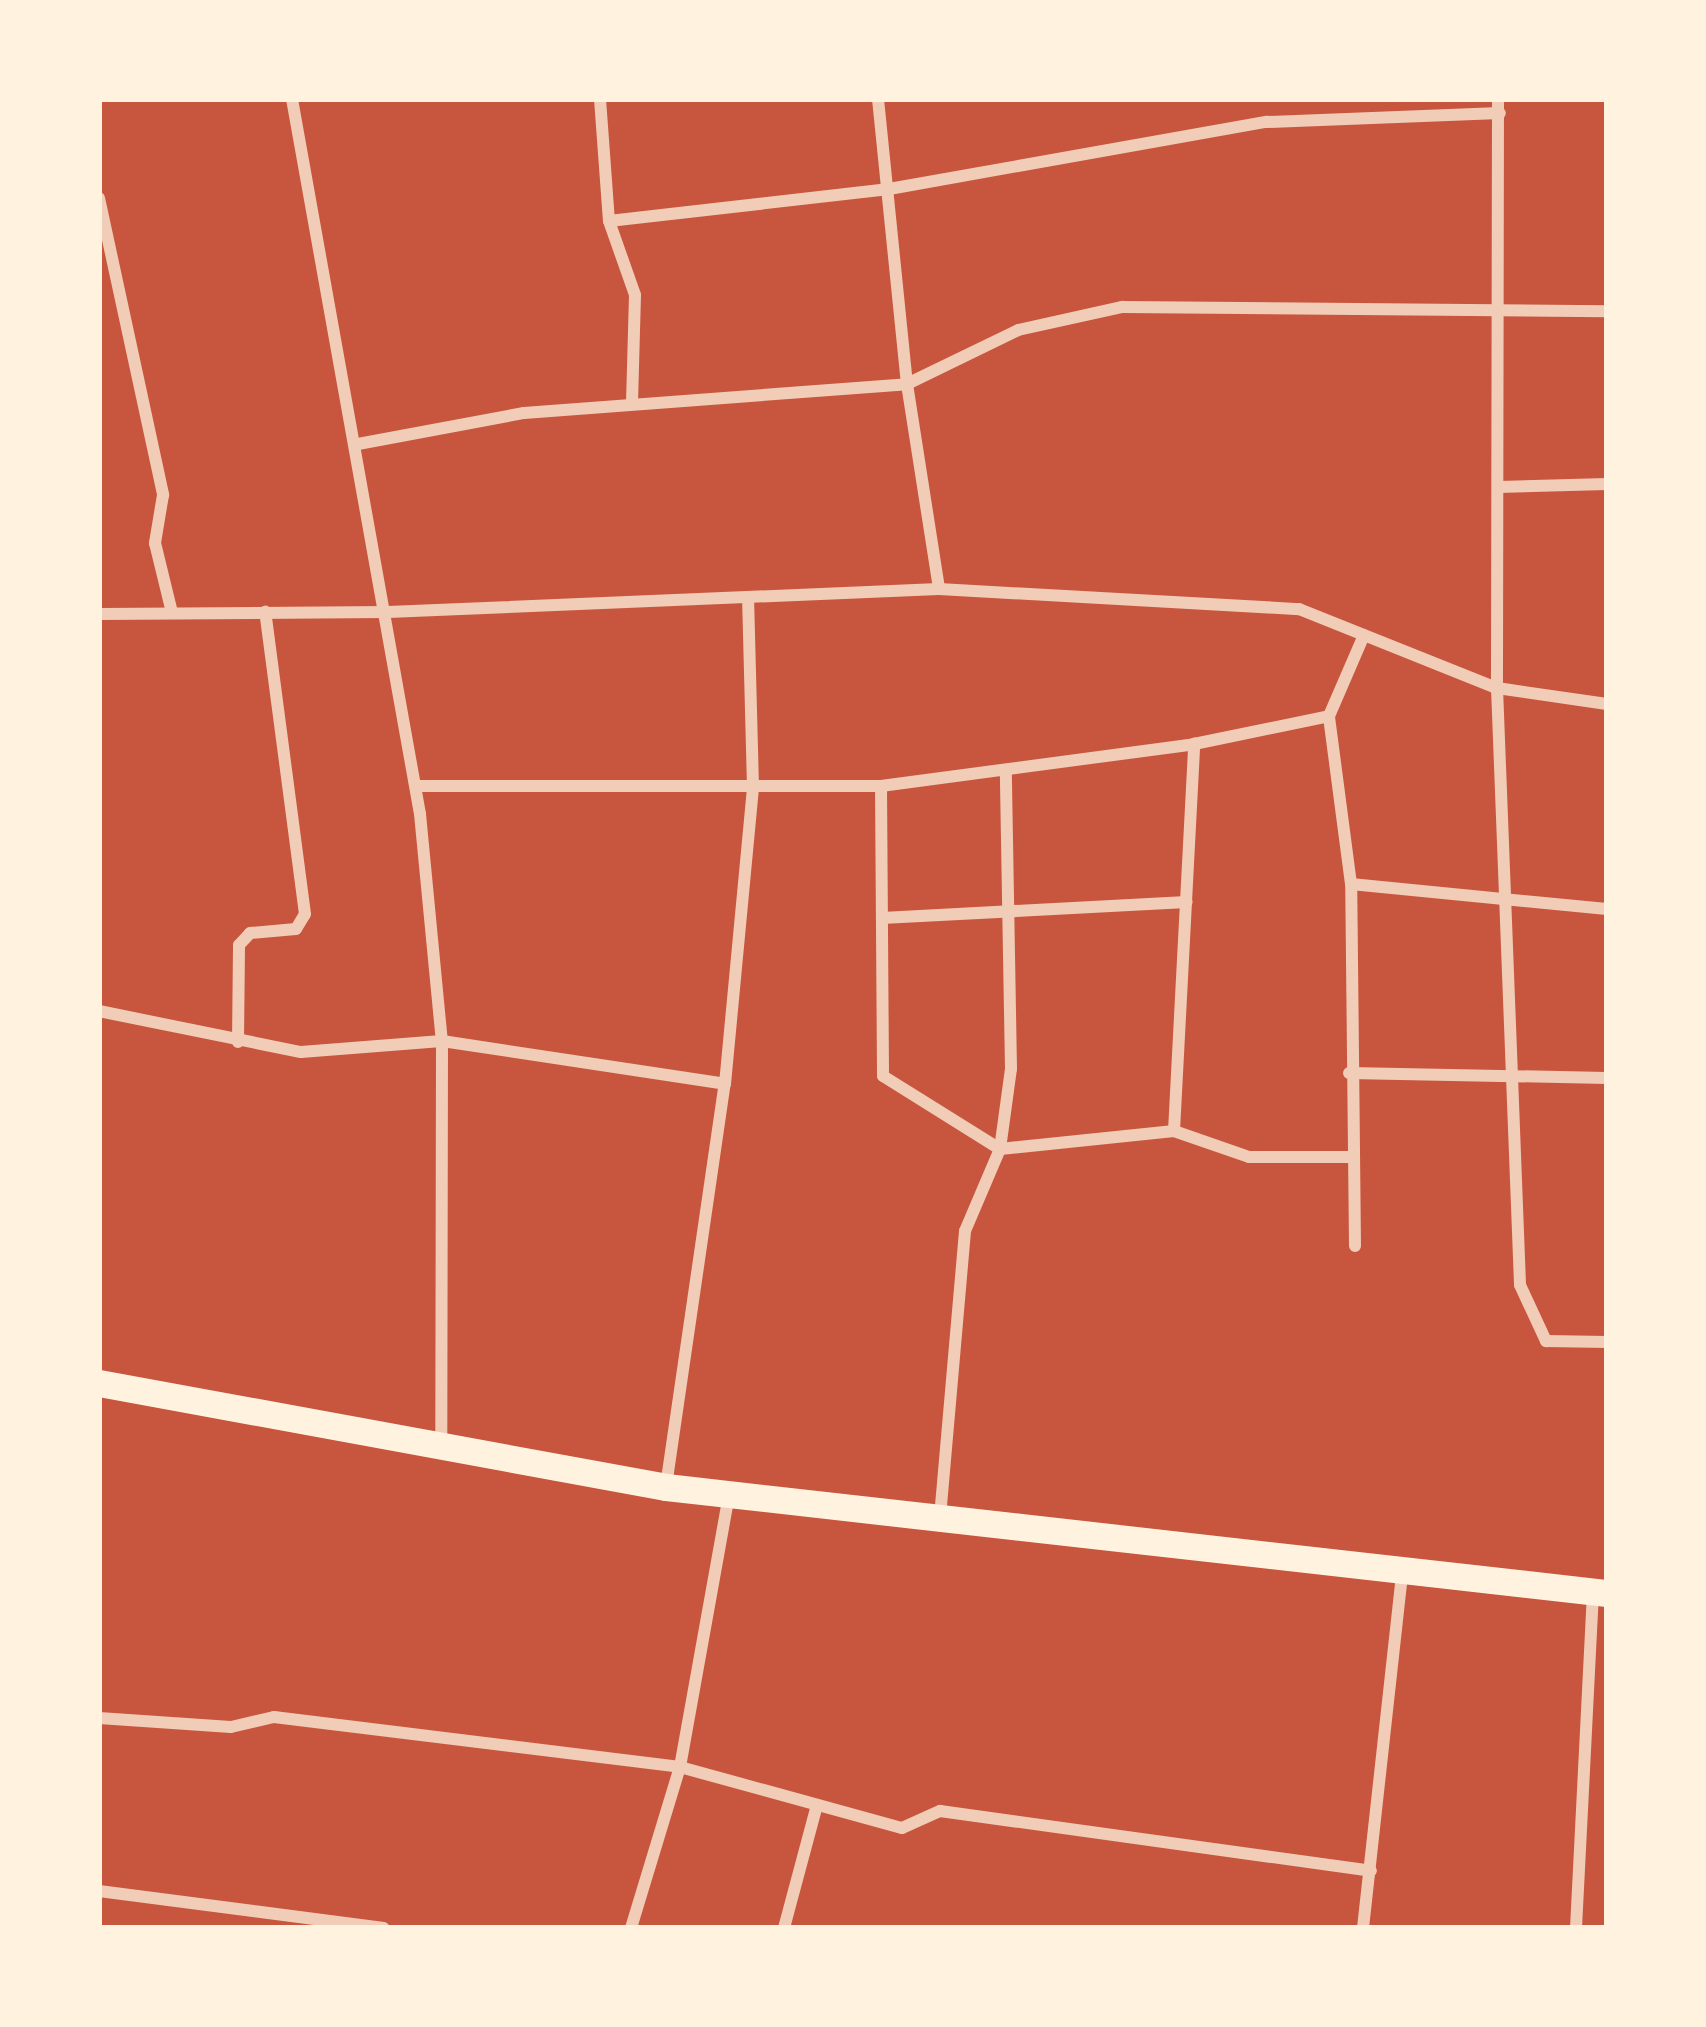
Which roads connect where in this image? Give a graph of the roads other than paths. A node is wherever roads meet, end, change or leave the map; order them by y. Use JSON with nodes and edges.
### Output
{"nodes":[{"id":1,"x":292,"y":99,"type":"edge"},
{"id":2,"x":600,"y":99,"type":"edge"},
{"id":3,"x":878,"y":99,"type":"edge"},
{"id":4,"x":1499,"y":106,"type":"edge"},
{"id":5,"x":889,"y":189,"type":"junction"},
{"id":6,"x":100,"y":206,"type":"edge"},
{"id":7,"x":609,"y":221,"type":"junction"},
{"id":8,"x":1499,"y":305,"type":"junction"},
{"id":9,"x":1607,"y":311,"type":"edge"},
{"id":10,"x":907,"y":384,"type":"junction"},
{"id":11,"x":632,"y":404,"type":"junction"},
{"id":12,"x":358,"y":443,"type":"junction"},
{"id":13,"x":1607,"y":484,"type":"edge"},
{"id":14,"x":1498,"y":487,"type":"junction"},
{"id":15,"x":939,"y":590,"type":"junction"},
{"id":16,"x":748,"y":597,"type":"junction"},
{"id":17,"x":265,"y":612,"type":"junction"},
{"id":18,"x":388,"y":612,"type":"junction"},
{"id":19,"x":172,"y":613,"type":"junction"},
{"id":20,"x":99,"y":614,"type":"edge"},
{"id":21,"x":1364,"y":635,"type":"junction"},
{"id":22,"x":1497,"y":688,"type":"junction"},
{"id":23,"x":1607,"y":704,"type":"edge"},
{"id":24,"x":1329,"y":716,"type":"junction"},
{"id":25,"x":1194,"y":744,"type":"junction"},
{"id":26,"x":1006,"y":771,"type":"junction"},
{"id":27,"x":416,"y":786,"type":"junction"},
{"id":28,"x":881,"y":786,"type":"junction"},
{"id":29,"x":753,"y":787,"type":"junction"},
{"id":30,"x":1351,"y":884,"type":"junction"},
{"id":31,"x":1186,"y":902,"type":"junction"},
{"id":32,"x":1506,"y":904,"type":"junction"},
{"id":33,"x":1008,"y":909,"type":"junction"},
{"id":34,"x":1607,"y":909,"type":"edge"},
{"id":35,"x":882,"y":918,"type":"junction"},
{"id":36,"x":99,"y":1011,"type":"edge"},
{"id":37,"x":442,"y":1041,"type":"junction"},
{"id":38,"x":238,"y":1042,"type":"junction"},
{"id":39,"x":1513,"y":1070,"type":"junction"},
{"id":40,"x":1349,"y":1073,"type":"junction"},
{"id":41,"x":1607,"y":1078,"type":"edge"},
{"id":42,"x":725,"y":1084,"type":"junction"},
{"id":43,"x":1174,"y":1131,"type":"junction"},
{"id":44,"x":1000,"y":1149,"type":"junction"},
{"id":45,"x":1352,"y":1156,"type":"junction"},
{"id":46,"x":1355,"y":1246,"type":"dead end"},
{"id":47,"x":1607,"y":1342,"type":"edge"},
{"id":48,"x":99,"y":1383,"type":"edge"},
{"id":49,"x":441,"y":1446,"type":"junction"},
{"id":50,"x":666,"y":1487,"type":"junction"},
{"id":51,"x":730,"y":1494,"type":"junction"},
{"id":52,"x":940,"y":1518,"type":"junction"},
{"id":53,"x":1402,"y":1570,"type":"junction"},
{"id":54,"x":1600,"y":1592,"type":"edge"},
{"id":55,"x":99,"y":1718,"type":"edge"},
{"id":56,"x":680,"y":1767,"type":"junction"},
{"id":57,"x":817,"y":1805,"type":"junction"},
{"id":58,"x":1371,"y":1871,"type":"junction"},
{"id":59,"x":99,"y":1891,"type":"edge"},
{"id":60,"x":384,"y":1928,"type":"edge"},
{"id":61,"x":631,"y":1928,"type":"edge"},
{"id":62,"x":784,"y":1928,"type":"edge"},
{"id":63,"x":1363,"y":1928,"type":"edge"},
{"id":64,"x":1576,"y":1928,"type":"edge"}],
"edges":[{"from":1,"to":12,"type":"street"},
{"from":2,"to":7,"type":"street"},
{"from":3,"to":5,"type":"street"},
{"from":4,"to":5,"type":"street"},
{"from":4,"to":8,"type":"street"},
{"from":5,"to":7,"type":"street"},
{"from":5,"to":10,"type":"street"},
{"from":6,"to":19,"type":"street"},
{"from":7,"to":11,"type":"street"},
{"from":8,"to":9,"type":"street"},
{"from":8,"to":10,"type":"street"},
{"from":8,"to":14,"type":"street"},
{"from":10,"to":11,"type":"street"},
{"from":10,"to":15,"type":"street"},
{"from":11,"to":12,"type":"street"},
{"from":12,"to":18,"type":"street"},
{"from":13,"to":14,"type":"street"},
{"from":14,"to":22,"type":"street"},
{"from":15,"to":16,"type":"street"},
{"from":15,"to":21,"type":"street"},
{"from":16,"to":18,"type":"street"},
{"from":16,"to":29,"type":"street"},
{"from":17,"to":18,"type":"street"},
{"from":17,"to":19,"type":"street"},
{"from":17,"to":38,"type":"street"},
{"from":18,"to":27,"type":"street"},
{"from":19,"to":20,"type":"street"},
{"from":21,"to":22,"type":"street"},
{"from":21,"to":24,"type":"street"},
{"from":22,"to":23,"type":"street"},
{"from":22,"to":32,"type":"street"},
{"from":24,"to":25,"type":"street"},
{"from":24,"to":30,"type":"street"},
{"from":25,"to":26,"type":"street"},
{"from":25,"to":31,"type":"street"},
{"from":26,"to":28,"type":"street"},
{"from":26,"to":33,"type":"street"},
{"from":27,"to":29,"type":"street"},
{"from":27,"to":37,"type":"street"},
{"from":28,"to":29,"type":"street"},
{"from":28,"to":35,"type":"street"},
{"from":29,"to":42,"type":"street"},
{"from":30,"to":32,"type":"street"},
{"from":30,"to":40,"type":"street"},
{"from":31,"to":33,"type":"street"},
{"from":31,"to":43,"type":"street"},
{"from":32,"to":34,"type":"street"},
{"from":32,"to":39,"type":"street"},
{"from":33,"to":35,"type":"street"},
{"from":33,"to":44,"type":"street"},
{"from":35,"to":44,"type":"street"},
{"from":36,"to":38,"type":"street"},
{"from":37,"to":38,"type":"street"},
{"from":37,"to":42,"type":"street"},
{"from":37,"to":49,"type":"street"},
{"from":39,"to":40,"type":"street"},
{"from":39,"to":41,"type":"street"},
{"from":39,"to":47,"type":"street"},
{"from":40,"to":45,"type":"street"},
{"from":42,"to":50,"type":"street"},
{"from":43,"to":44,"type":"street"},
{"from":43,"to":45,"type":"street"},
{"from":44,"to":52,"type":"street"},
{"from":45,"to":46,"type":"street"},
{"from":48,"to":49,"type":"main road"},
{"from":49,"to":50,"type":"main road"},
{"from":50,"to":51,"type":"main road"},
{"from":51,"to":52,"type":"main road"},
{"from":51,"to":56,"type":"street"},
{"from":52,"to":53,"type":"main road"},
{"from":53,"to":54,"type":"main road"},
{"from":53,"to":58,"type":"street"},
{"from":54,"to":64,"type":"street"},
{"from":55,"to":56,"type":"street"},
{"from":56,"to":57,"type":"street"},
{"from":56,"to":61,"type":"street"},
{"from":57,"to":58,"type":"street"},
{"from":57,"to":62,"type":"street"},
{"from":58,"to":63,"type":"street"},
{"from":59,"to":60,"type":"street"}]}
